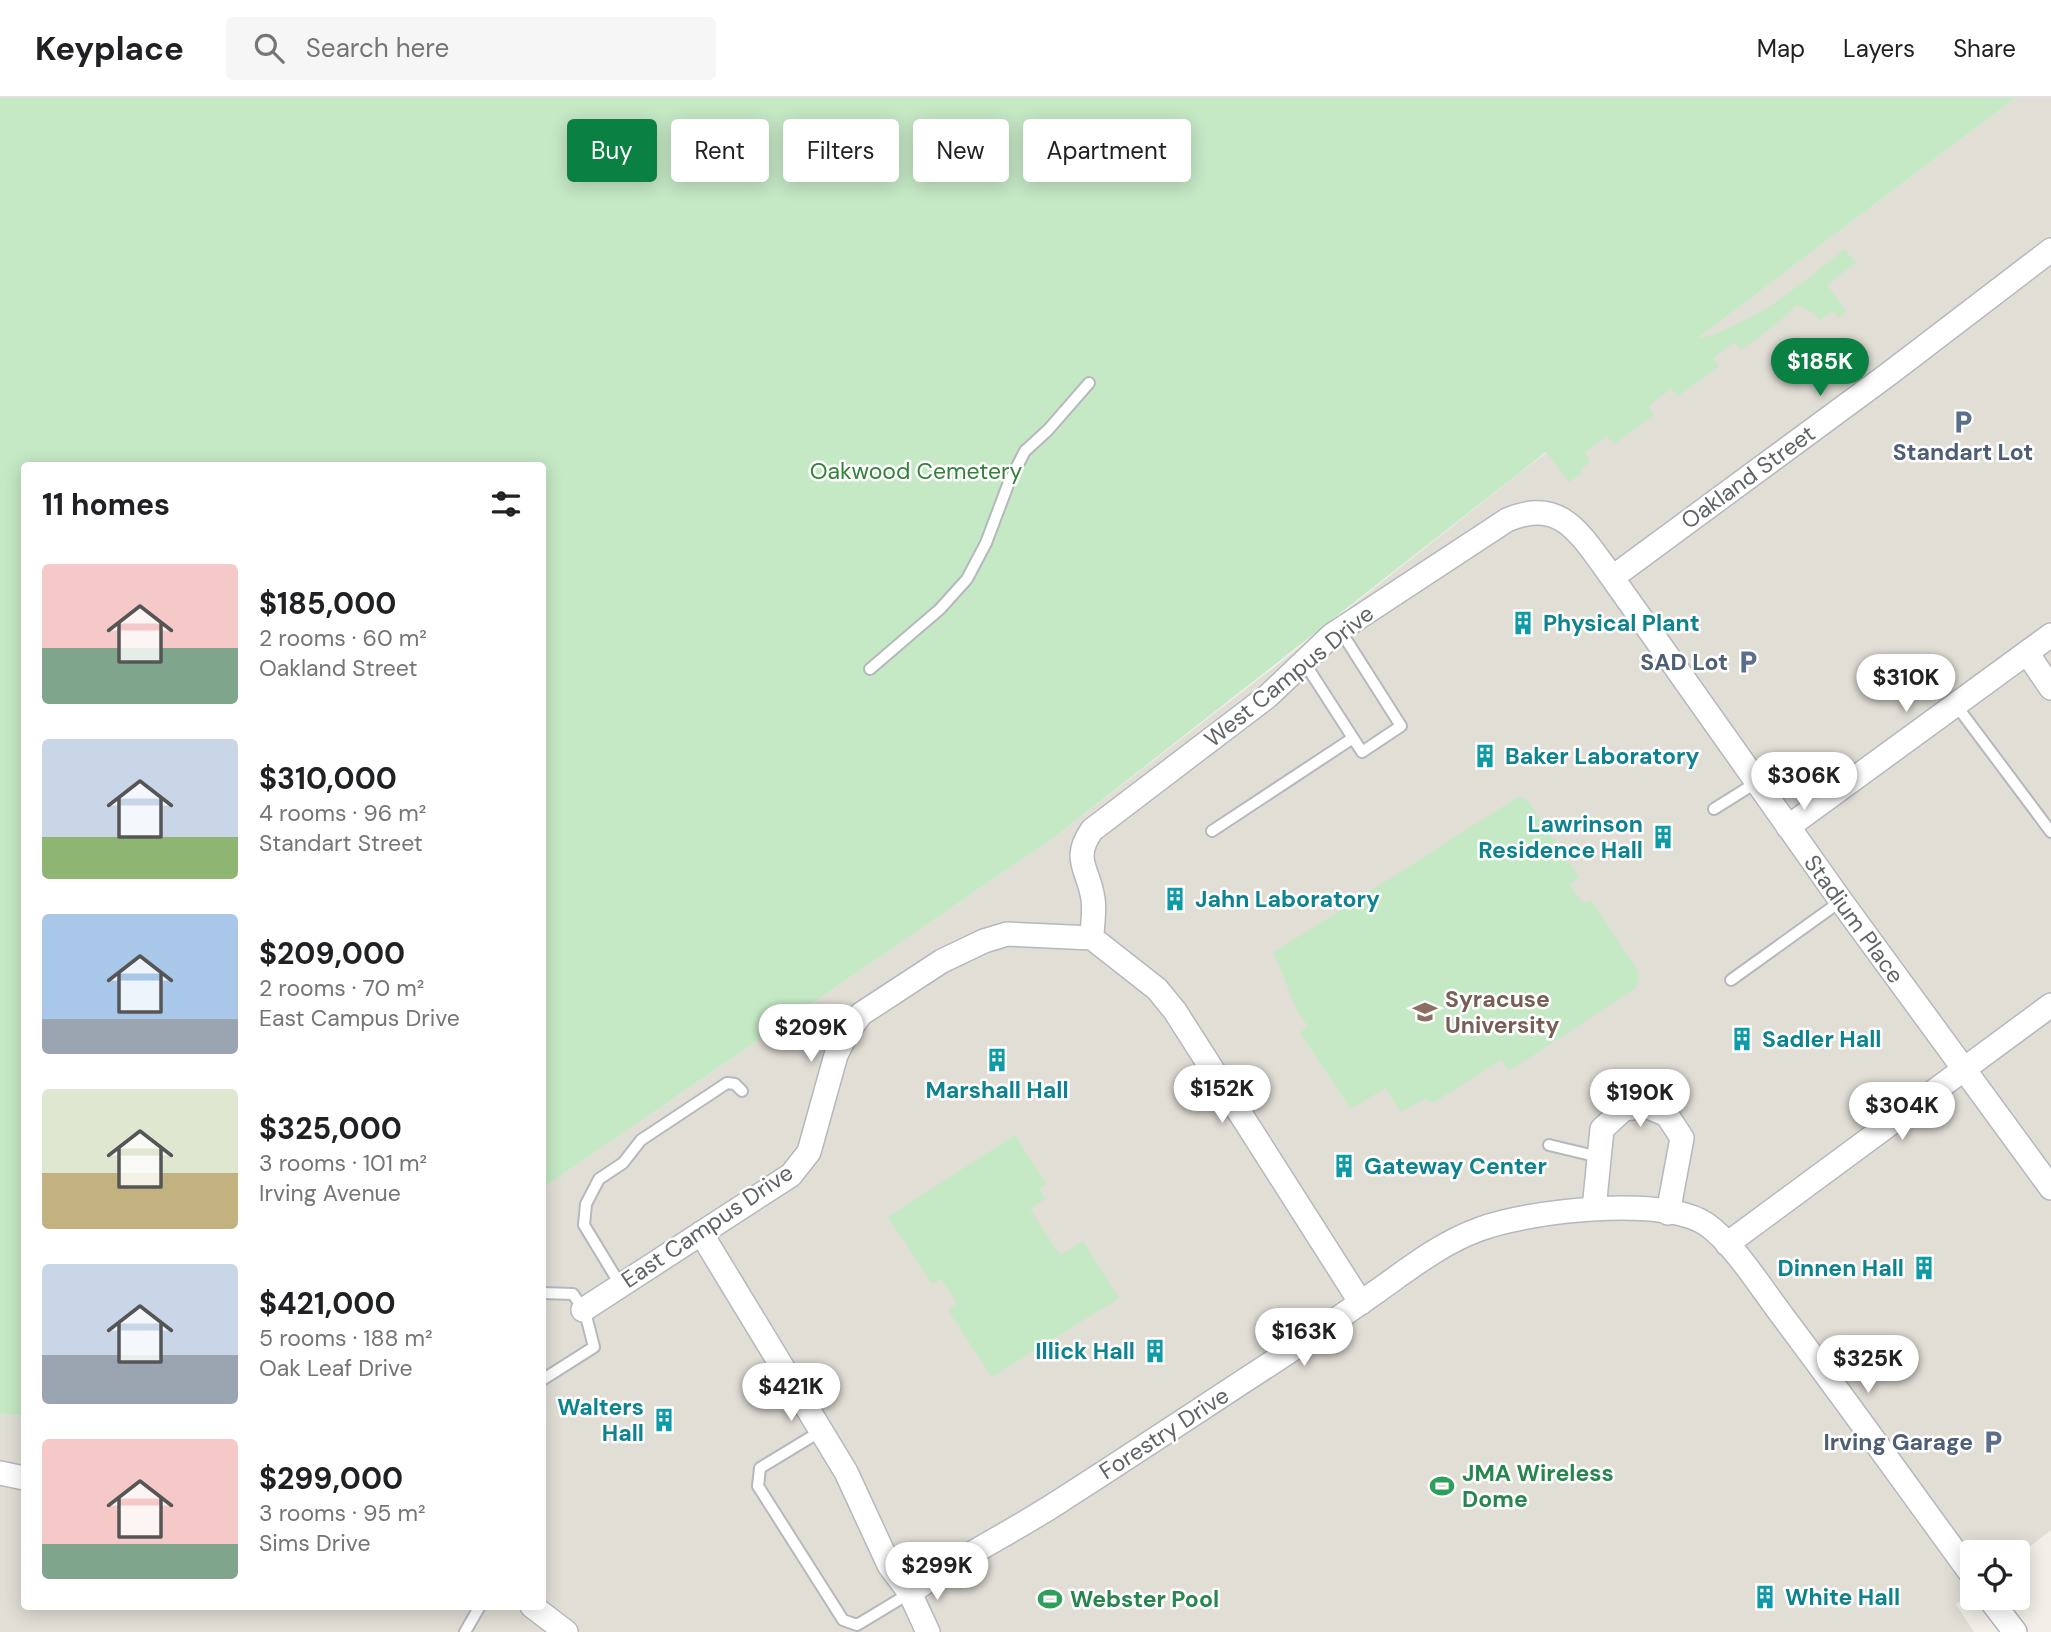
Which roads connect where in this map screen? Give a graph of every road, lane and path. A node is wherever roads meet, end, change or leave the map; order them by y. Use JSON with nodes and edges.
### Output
{"nodes":[{"id":1,"x":2051,"y":250,"type":"edge"},
{"id":2,"x":1089,"y":383,"type":"dead end"},
{"id":3,"x":1613,"y":578,"type":"junction"},
{"id":4,"x":1340,"y":630,"type":"junction"},
{"id":5,"x":2051,"y":635,"type":"edge"},
{"id":6,"x":2027,"y":653,"type":"junction"},
{"id":7,"x":1304,"y":662,"type":"junction"},
{"id":8,"x":870,"y":669,"type":"dead end"},
{"id":9,"x":2051,"y":688,"type":"edge"},
{"id":10,"x":1956,"y":705,"type":"junction"},
{"id":11,"x":1353,"y":738,"type":"junction"},
{"id":12,"x":1757,"y":782,"type":"junction"},
{"id":13,"x":1714,"y":808,"type":"dead end"},
{"id":14,"x":1788,"y":827,"type":"junction"},
{"id":15,"x":1212,"y":831,"type":"dead end"},
{"id":16,"x":2051,"y":832,"type":"edge"},
{"id":17,"x":1841,"y":901,"type":"junction"},
{"id":18,"x":1092,"y":938,"type":"junction"},
{"id":19,"x":1731,"y":979,"type":"dead end"},
{"id":20,"x":2051,"y":1005,"type":"edge"},
{"id":21,"x":1963,"y":1070,"type":"junction"},
{"id":22,"x":742,"y":1091,"type":"dead end"},
{"id":23,"x":1549,"y":1145,"type":"dead end"},
{"id":24,"x":1599,"y":1157,"type":"junction"},
{"id":25,"x":2051,"y":1188,"type":"edge"},
{"id":26,"x":1594,"y":1209,"type":"junction"},
{"id":27,"x":1668,"y":1213,"type":"junction"},
{"id":28,"x":701,"y":1233,"type":"junction"},
{"id":29,"x":1727,"y":1244,"type":"junction"},
{"id":30,"x":621,"y":1286,"type":"junction"},
{"id":31,"x":546,"y":1293,"type":"edge"},
{"id":32,"x":1361,"y":1303,"type":"junction"},
{"id":33,"x":583,"y":1310,"type":"junction"},
{"id":34,"x":546,"y":1377,"type":"edge"},
{"id":35,"x":821,"y":1431,"type":"junction"},
{"id":36,"x":0,"y":1473,"type":"edge"},
{"id":37,"x":21,"y":1477,"type":"edge"},
{"id":38,"x":1960,"y":1558,"type":"edge"},
{"id":39,"x":910,"y":1593,"type":"junction"},
{"id":40,"x":478,"y":1610,"type":"edge"},
{"id":41,"x":537,"y":1610,"type":"edge"},
{"id":42,"x":1998,"y":1610,"type":"edge"},
{"id":43,"x":465,"y":1632,"type":"edge"},
{"id":44,"x":566,"y":1632,"type":"edge"},
{"id":45,"x":928,"y":1632,"type":"edge"},
{"id":46,"x":2015,"y":1632,"type":"edge"}],
"edges":[{"from":1,"to":3,"type":"street","name":"Oakland Street"},
{"from":2,"to":8,"type":"lane"},
{"from":3,"to":4,"type":"street","name":"West Campus Drive"},
{"from":3,"to":12,"type":"street","name":"Stadium Place"},
{"from":4,"to":7,"type":"street","name":"West Campus Drive"},
{"from":4,"to":11,"type":"lane"},
{"from":5,"to":6,"type":"street"},
{"from":6,"to":9,"type":"street"},
{"from":6,"to":10,"type":"street"},
{"from":7,"to":11,"type":"lane"},
{"from":7,"to":18,"type":"street","name":"West Campus Drive"},
{"from":10,"to":14,"type":"street"},
{"from":10,"to":16,"type":"lane"},
{"from":11,"to":15,"type":"lane"},
{"from":12,"to":13,"type":"lane"},
{"from":12,"to":14,"type":"street","name":"Stadium Place"},
{"from":14,"to":17,"type":"street","name":"Stadium Place"},
{"from":17,"to":19,"type":"lane"},
{"from":17,"to":21,"type":"street","name":"Stadium Place"},
{"from":18,"to":28,"type":"street","name":"East Campus Drive"},
{"from":18,"to":32,"type":"street"},
{"from":20,"to":21,"type":"street"},
{"from":21,"to":25,"type":"street","name":"Stadium Place"},
{"from":21,"to":29,"type":"street"},
{"from":22,"to":30,"type":"lane"},
{"from":23,"to":24,"type":"lane"},
{"from":24,"to":26,"type":"street"},
{"from":24,"to":27,"type":"street"},
{"from":26,"to":27,"type":"street","name":"Forestry Drive"},
{"from":26,"to":32,"type":"street","name":"Forestry Drive"},
{"from":27,"to":29,"type":"street","name":"Forestry Drive"},
{"from":28,"to":30,"type":"street","name":"East Campus Drive"},
{"from":28,"to":35,"type":"street"},
{"from":29,"to":38,"type":"street","name":"Forestry Drive"},
{"from":30,"to":33,"type":"street","name":"East Campus Drive"},
{"from":31,"to":33,"type":"lane"},
{"from":32,"to":39,"type":"street","name":"Forestry Drive"},
{"from":33,"to":34,"type":"lane"},
{"from":35,"to":39,"type":"street"},
{"from":35,"to":39,"type":"lane"},
{"from":36,"to":37,"type":"street"},
{"from":39,"to":45,"type":"street"},
{"from":40,"to":43,"type":"lane"},
{"from":41,"to":44,"type":"street"},
{"from":42,"to":46,"type":"street"}]}
